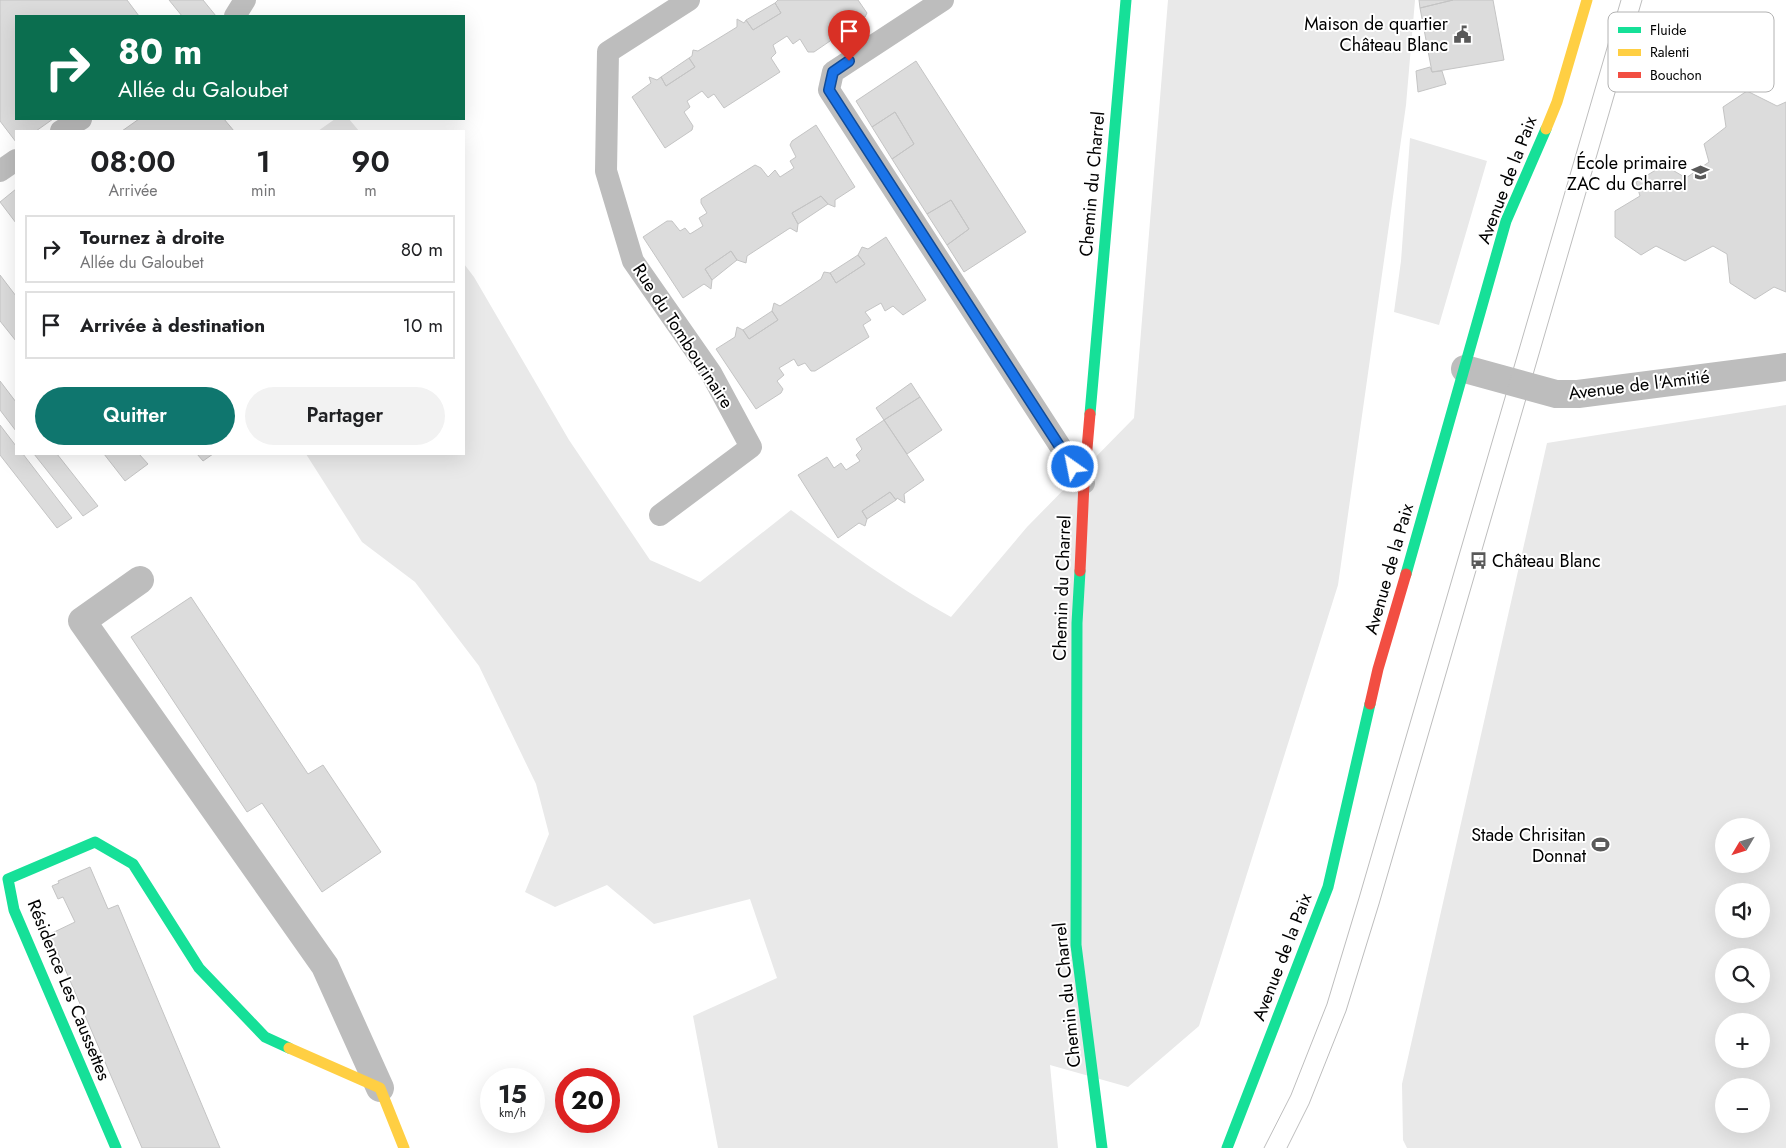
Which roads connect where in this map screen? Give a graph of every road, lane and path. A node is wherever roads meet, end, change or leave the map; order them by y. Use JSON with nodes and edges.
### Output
{"nodes":[{"id":1,"x":245,"y":0,"type":"edge"},
{"id":2,"x":689,"y":0,"type":"edge"},
{"id":3,"x":943,"y":0,"type":"edge"},
{"id":4,"x":1126,"y":0,"type":"edge"},
{"id":5,"x":1587,"y":0,"type":"edge"},
{"id":6,"x":236,"y":15,"type":"edge"},
{"id":7,"x":79,"y":120,"type":"edge"},
{"id":8,"x":63,"y":130,"type":"edge"},
{"id":9,"x":15,"y":161,"type":"edge"},
{"id":10,"x":0,"y":171,"type":"edge"},
{"id":11,"x":1786,"y":367,"type":"edge"},
{"id":12,"x":1465,"y":369,"type":"junction"},
{"id":13,"x":1084,"y":483,"type":"junction"},
{"id":14,"x":660,"y":515,"type":"dead end"},
{"id":15,"x":140,"y":580,"type":"dead end"},
{"id":16,"x":380,"y":1088,"type":"junction"},
{"id":17,"x":116,"y":1148,"type":"edge"},
{"id":18,"x":404,"y":1148,"type":"edge"},
{"id":19,"x":1102,"y":1148,"type":"edge"},
{"id":20,"x":1227,"y":1148,"type":"edge"}],
"edges":[{"from":1,"to":6,"type":"lane"},
{"from":2,"to":14,"type":"lane","name":"Rue du Tombourinaire"},
{"from":3,"to":13,"type":"lane"},
{"from":4,"to":13,"type":"street","name":"Chemin du Charrel"},
{"from":5,"to":12,"type":"street","name":"Avenue de la Paix"},
{"from":7,"to":8,"type":"lane"},
{"from":9,"to":10,"type":"lane"},
{"from":11,"to":12,"type":"street","name":"Avenue de l'Amitié"},
{"from":12,"to":20,"type":"street","name":"Avenue de la Paix"},
{"from":13,"to":19,"type":"street","name":"Chemin du Charrel"},
{"from":15,"to":16,"type":"street"},
{"from":16,"to":17,"type":"street","name":"Résidence Les Caussettes"},
{"from":16,"to":18,"type":"street"}]}
